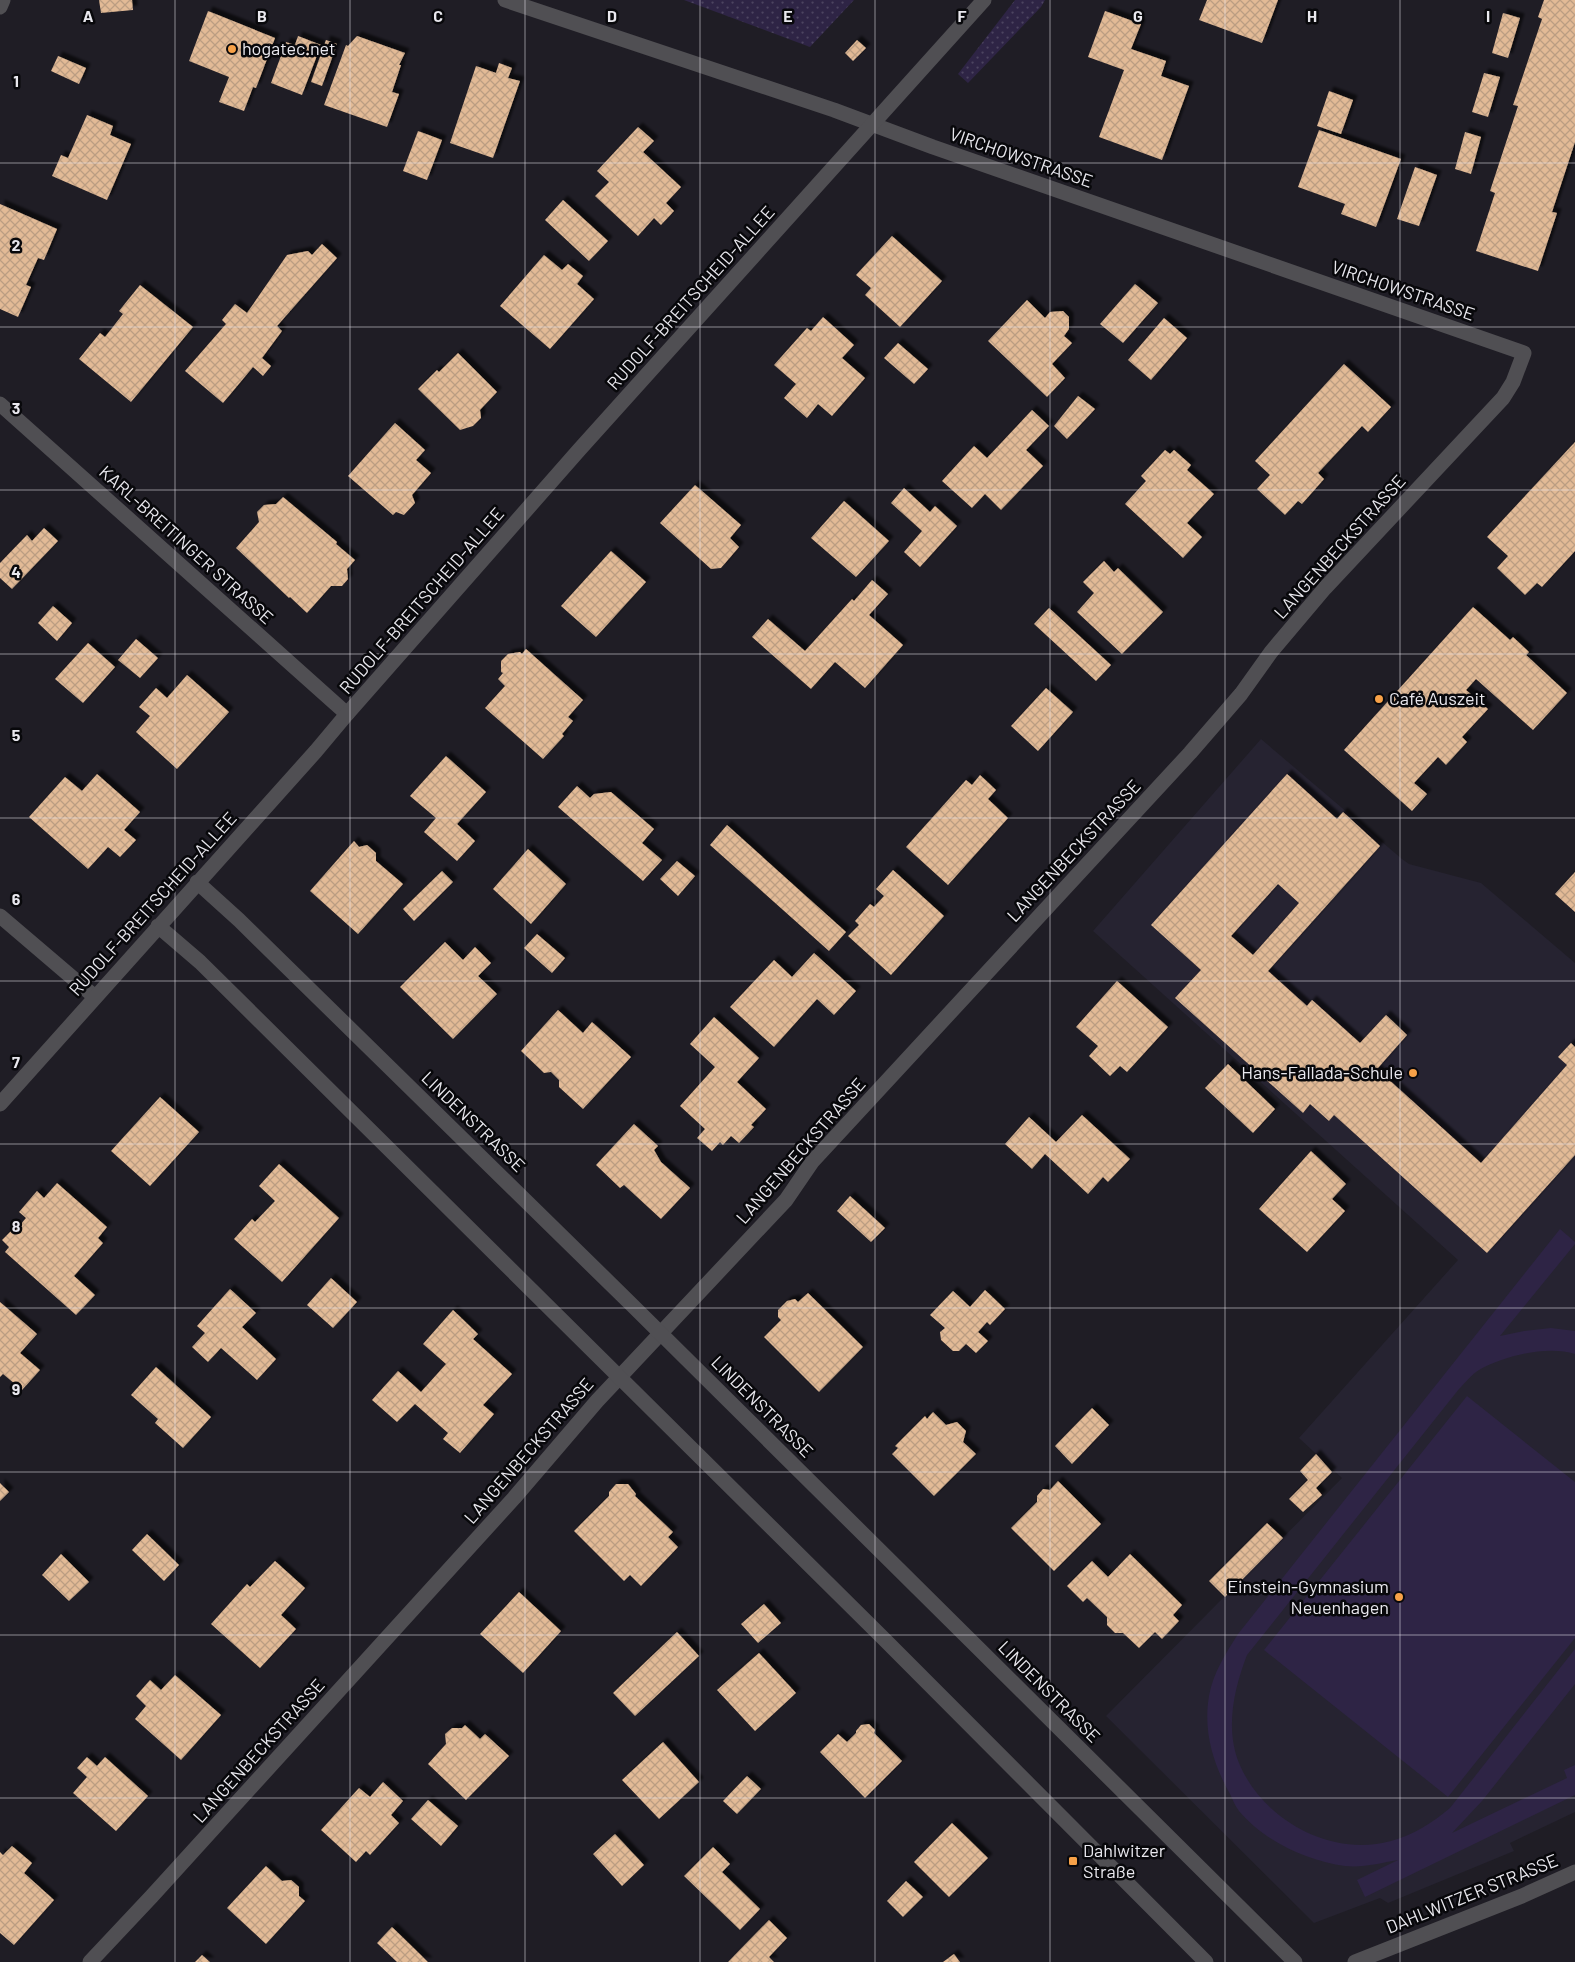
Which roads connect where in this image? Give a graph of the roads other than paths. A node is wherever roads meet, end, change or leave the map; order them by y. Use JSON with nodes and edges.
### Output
{"nodes":[{"id":1,"x":3,"y":0,"type":"edge"},
{"id":2,"x":505,"y":0,"type":"edge"},
{"id":3,"x":984,"y":0,"type":"edge"},
{"id":4,"x":0,"y":7,"type":"edge"},
{"id":5,"x":874,"y":124,"type":"junction"},
{"id":6,"x":1524,"y":353,"type":"joint"},
{"id":7,"x":0,"y":404,"type":"edge"},
{"id":8,"x":347,"y":714,"type":"junction"},
{"id":9,"x":197,"y":882,"type":"junction"},
{"id":10,"x":0,"y":916,"type":"edge"},
{"id":11,"x":158,"y":926,"type":"junction"},
{"id":12,"x":95,"y":997,"type":"junction"},
{"id":13,"x":0,"y":1104,"type":"edge"},
{"id":14,"x":661,"y":1333,"type":"junction"},
{"id":15,"x":620,"y":1377,"type":"junction"},
{"id":16,"x":1575,"y":1872,"type":"edge"},
{"id":17,"x":90,"y":1962,"type":"edge"},
{"id":18,"x":1206,"y":1962,"type":"edge"},
{"id":19,"x":1295,"y":1962,"type":"edge"},
{"id":20,"x":1355,"y":1962,"type":"edge"}],
"edges":[{"from":1,"to":4,"type":"street"},
{"from":2,"to":5,"type":"street","name":"VIRCHOWSTRASSE"},
{"from":3,"to":5,"type":"street","name":"RUDOLF-BREITSCHEID-ALLEE"},
{"from":5,"to":6,"type":"street","name":"VIRCHOWSTRASSE"},
{"from":5,"to":8,"type":"street","name":"RUDOLF-BREITSCHEID-ALLEE"},
{"from":6,"to":14,"type":"street","name":"LANGENBECKSTRASSE"},
{"from":7,"to":8,"type":"street","name":"KARL-BREITINGER STRASSE"},
{"from":8,"to":9,"type":"street","name":"RUDOLF-BREITSCHEID-ALLEE"},
{"from":9,"to":11,"type":"street","name":"RUDOLF-BREITSCHEID-ALLEE"},
{"from":9,"to":14,"type":"street","name":"LINDENSTRASSE"},
{"from":10,"to":12,"type":"street"},
{"from":11,"to":12,"type":"street","name":"RUDOLF-BREITSCHEID-ALLEE"},
{"from":11,"to":15,"type":"street"},
{"from":12,"to":13,"type":"street","name":"RUDOLF-BREITSCHEID-ALLEE"},
{"from":14,"to":15,"type":"street","name":"LANGENBECKSTRASSE"},
{"from":14,"to":19,"type":"street","name":"LINDENSTRASSE"},
{"from":15,"to":17,"type":"street","name":"LANGENBECKSTRASSE"},
{"from":15,"to":18,"type":"street"},
{"from":16,"to":20,"type":"street","name":"DAHLWITZER STRASSE"}]}
